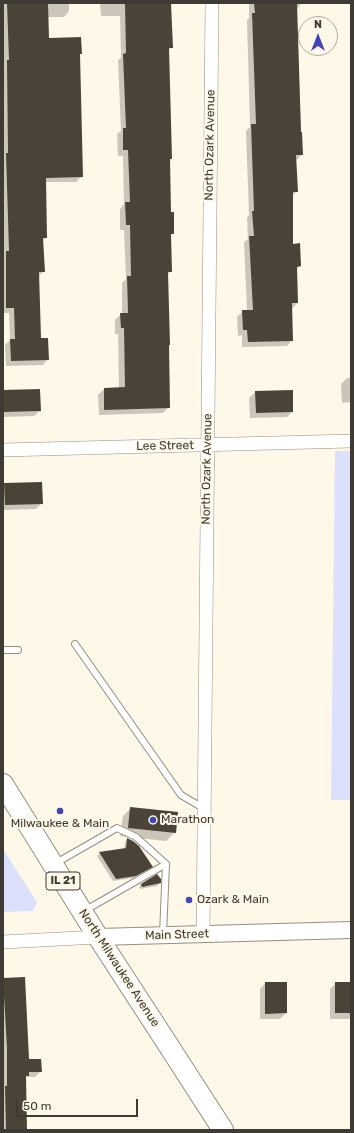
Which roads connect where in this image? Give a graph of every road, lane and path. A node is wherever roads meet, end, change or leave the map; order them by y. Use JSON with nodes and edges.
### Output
{"nodes":[{"id":1,"x":212,"y":3,"type":"edge"},
{"id":2,"x":351,"y":441,"type":"edge"},
{"id":3,"x":208,"y":445,"type":"junction"},
{"id":4,"x":3,"y":450,"type":"edge"},
{"id":5,"x":75,"y":644,"type":"dead end"},
{"id":6,"x":3,"y":650,"type":"edge"},
{"id":7,"x":18,"y":650,"type":"dead end"},
{"id":8,"x":3,"y":784,"type":"edge"},
{"id":9,"x":204,"y":809,"type":"junction"},
{"id":10,"x":166,"y":864,"type":"junction"},
{"id":11,"x":53,"y":865,"type":"junction"},
{"id":12,"x":82,"y":912,"type":"junction"},
{"id":13,"x":351,"y":930,"type":"edge"},
{"id":14,"x":203,"y":934,"type":"junction"},
{"id":15,"x":163,"y":935,"type":"junction"},
{"id":16,"x":98,"y":938,"type":"junction"},
{"id":17,"x":3,"y":942,"type":"edge"},
{"id":18,"x":223,"y":1130,"type":"edge"}],
"edges":[{"from":1,"to":3,"type":"street","name":"North Ozark Avenue"},
{"from":2,"to":3,"type":"street","name":"Lee Street"},
{"from":3,"to":4,"type":"street","name":"Lee Street"},
{"from":3,"to":9,"type":"street","name":"North Ozark Avenue"},
{"from":5,"to":9,"type":"lane"},
{"from":6,"to":7,"type":"lane"},
{"from":8,"to":11,"type":"main road","name":"North Milwaukee Avenue","number":"IL 21"},
{"from":9,"to":14,"type":"street","name":"North Ozark Avenue"},
{"from":10,"to":11,"type":"lane"},
{"from":10,"to":12,"type":"lane"},
{"from":10,"to":15,"type":"lane"},
{"from":11,"to":12,"type":"main road","name":"North Milwaukee Avenue","number":"IL 21"},
{"from":12,"to":16,"type":"main road","name":"North Milwaukee Avenue","number":"IL 21"},
{"from":13,"to":14,"type":"street","name":"Main Street"},
{"from":14,"to":15,"type":"street","name":"Main Street"},
{"from":15,"to":16,"type":"street","name":"Main Street"},
{"from":16,"to":17,"type":"street","name":"Main Street"},
{"from":16,"to":18,"type":"main road","name":"North Milwaukee Avenue","number":"IL 21"}]}
